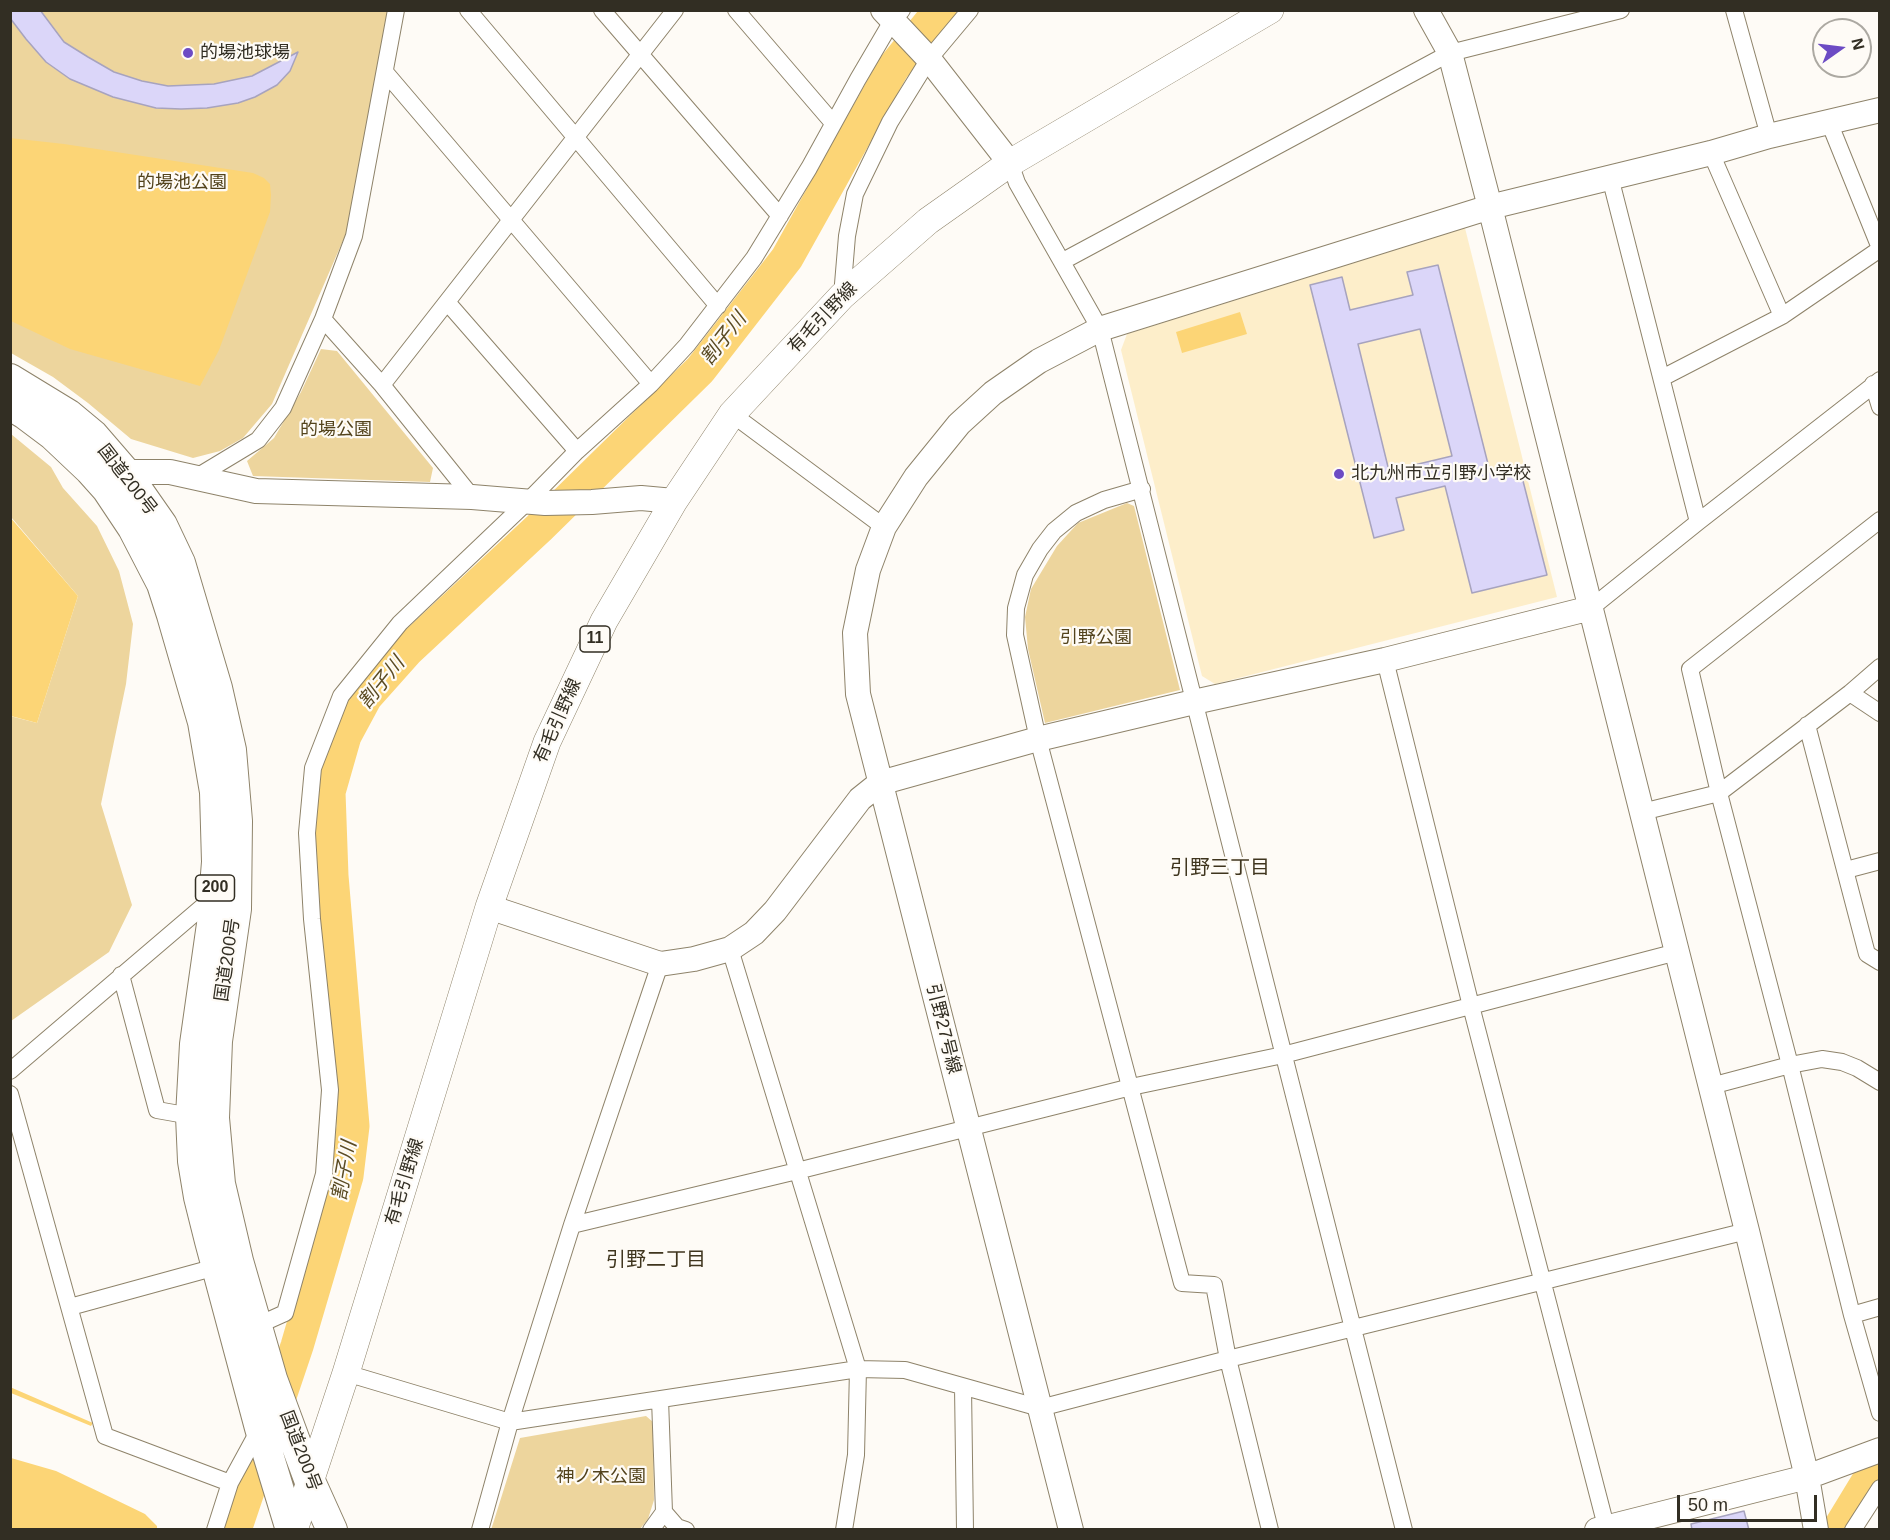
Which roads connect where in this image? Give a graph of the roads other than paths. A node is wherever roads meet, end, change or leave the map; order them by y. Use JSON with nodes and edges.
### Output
{"nodes":[{"id":1,"x":396,"y":10,"type":"edge"},
{"id":2,"x":468,"y":10,"type":"edge"},
{"id":3,"x":602,"y":10,"type":"edge"},
{"id":4,"x":675,"y":10,"type":"edge"},
{"id":5,"x":736,"y":10,"type":"edge"},
{"id":6,"x":970,"y":10,"type":"edge"},
{"id":7,"x":1270,"y":10,"type":"edge"},
{"id":8,"x":1426,"y":10,"type":"edge"},
{"id":9,"x":1621,"y":10,"type":"edge"},
{"id":10,"x":1734,"y":10,"type":"edge"},
{"id":11,"x":894,"y":18,"type":"edge"},
{"id":12,"x":1450,"y":53,"type":"junction"},
{"id":13,"x":640,"y":54,"type":"junction"},
{"id":14,"x":928,"y":59,"type":"junction"},
{"id":15,"x":385,"y":72,"type":"junction"},
{"id":16,"x":1880,"y":110,"type":"edge"},
{"id":17,"x":1829,"y":122,"type":"junction"},
{"id":18,"x":833,"y":123,"type":"junction"},
{"id":19,"x":575,"y":136,"type":"junction"},
{"id":20,"x":1769,"y":136,"type":"junction"},
{"id":21,"x":1711,"y":153,"type":"junction"},
{"id":22,"x":1010,"y":163,"type":"junction"},
{"id":23,"x":1610,"y":177,"type":"junction"},
{"id":24,"x":1490,"y":207,"type":"junction"},
{"id":25,"x":780,"y":216,"type":"junction"},
{"id":26,"x":511,"y":218,"type":"junction"},
{"id":27,"x":1880,"y":248,"type":"edge"},
{"id":28,"x":1063,"y":261,"type":"junction"},
{"id":29,"x":842,"y":296,"type":"junction"},
{"id":30,"x":447,"y":302,"type":"junction"},
{"id":31,"x":718,"y":306,"type":"junction"},
{"id":32,"x":1782,"y":316,"type":"junction"},
{"id":33,"x":323,"y":319,"type":"junction"},
{"id":34,"x":1100,"y":329,"type":"junction"},
{"id":35,"x":1662,"y":378,"type":"junction"},
{"id":36,"x":10,"y":379,"type":"edge"},
{"id":37,"x":1876,"y":382,"type":"edge"},
{"id":38,"x":651,"y":384,"type":"junction"},
{"id":39,"x":382,"y":385,"type":"junction"},
{"id":40,"x":10,"y":405,"type":"edge"},
{"id":41,"x":1880,"y":407,"type":"edge"},
{"id":42,"x":732,"y":414,"type":"junction"},
{"id":43,"x":577,"y":451,"type":"junction"},
{"id":44,"x":195,"y":478,"type":"junction"},
{"id":45,"x":116,"y":481,"type":"junction"},
{"id":46,"x":1142,"y":489,"type":"junction"},
{"id":47,"x":472,"y":497,"type":"junction"},
{"id":48,"x":674,"y":501,"type":"junction"},
{"id":49,"x":537,"y":502,"type":"junction"},
{"id":50,"x":1880,"y":520,"type":"edge"},
{"id":51,"x":1698,"y":522,"type":"junction"},
{"id":52,"x":884,"y":527,"type":"junction"},
{"id":53,"x":1591,"y":608,"type":"junction"},
{"id":54,"x":1385,"y":660,"type":"junction"},
{"id":55,"x":1880,"y":667,"type":"edge"},
{"id":56,"x":1850,"y":693,"type":"junction"},
{"id":57,"x":1194,"y":702,"type":"junction"},
{"id":58,"x":1880,"y":713,"type":"edge"},
{"id":59,"x":1807,"y":725,"type":"junction"},
{"id":60,"x":1038,"y":739,"type":"junction"},
{"id":61,"x":880,"y":783,"type":"junction"},
{"id":62,"x":1719,"y":793,"type":"junction"},
{"id":63,"x":1642,"y":812,"type":"junction"},
{"id":64,"x":1880,"y":861,"type":"edge"},
{"id":65,"x":1846,"y":870,"type":"junction"},
{"id":66,"x":214,"y":896,"type":"junction"},
{"id":67,"x":489,"y":907,"type":"junction"},
{"id":68,"x":730,"y":949,"type":"junction"},
{"id":69,"x":1677,"y":952,"type":"junction"},
{"id":70,"x":1880,"y":962,"type":"edge"},
{"id":71,"x":660,"y":964,"type":"junction"},
{"id":72,"x":121,"y":975,"type":"junction"},
{"id":73,"x":1471,"y":1006,"type":"junction"},
{"id":74,"x":1283,"y":1055,"type":"junction"},
{"id":75,"x":1790,"y":1065,"type":"junction"},
{"id":76,"x":10,"y":1071,"type":"edge"},
{"id":77,"x":1880,"y":1082,"type":"edge"},
{"id":78,"x":1711,"y":1086,"type":"junction"},
{"id":79,"x":1131,"y":1087,"type":"junction"},
{"id":80,"x":10,"y":1094,"type":"edge"},
{"id":81,"x":191,"y":1116,"type":"junction"},
{"id":82,"x":969,"y":1128,"type":"junction"},
{"id":83,"x":797,"y":1171,"type":"junction"},
{"id":84,"x":572,"y":1225,"type":"junction"},
{"id":85,"x":1747,"y":1231,"type":"junction"},
{"id":86,"x":216,"y":1267,"type":"junction"},
{"id":87,"x":1542,"y":1281,"type":"junction"},
{"id":88,"x":70,"y":1307,"type":"junction"},
{"id":89,"x":1880,"y":1307,"type":"edge"},
{"id":90,"x":1852,"y":1314,"type":"junction"},
{"id":91,"x":256,"y":1326,"type":"junction"},
{"id":92,"x":1354,"y":1329,"type":"junction"},
{"id":93,"x":1228,"y":1359,"type":"junction"},
{"id":94,"x":858,"y":1369,"type":"junction"},
{"id":95,"x":346,"y":1373,"type":"junction"},
{"id":96,"x":963,"y":1387,"type":"junction"},
{"id":97,"x":660,"y":1399,"type":"junction"},
{"id":98,"x":1040,"y":1408,"type":"junction"},
{"id":99,"x":1880,"y":1413,"type":"edge"},
{"id":100,"x":510,"y":1422,"type":"junction"},
{"id":101,"x":260,"y":1428,"type":"junction"},
{"id":102,"x":1876,"y":1447,"type":"edge"},
{"id":103,"x":305,"y":1465,"type":"junction"},
{"id":104,"x":1807,"y":1477,"type":"junction"},
{"id":105,"x":230,"y":1483,"type":"junction"},
{"id":106,"x":1880,"y":1488,"type":"edge"},
{"id":107,"x":664,"y":1512,"type":"junction"},
{"id":108,"x":1604,"y":1529,"type":"edge"},
{"id":109,"x":215,"y":1530,"type":"edge"},
{"id":110,"x":292,"y":1530,"type":"edge"},
{"id":111,"x":332,"y":1530,"type":"edge"},
{"id":112,"x":480,"y":1530,"type":"edge"},
{"id":113,"x":651,"y":1530,"type":"edge"},
{"id":114,"x":686,"y":1530,"type":"edge"},
{"id":115,"x":844,"y":1530,"type":"edge"},
{"id":116,"x":965,"y":1530,"type":"edge"},
{"id":117,"x":1071,"y":1530,"type":"edge"},
{"id":118,"x":1270,"y":1530,"type":"edge"},
{"id":119,"x":1404,"y":1530,"type":"edge"},
{"id":120,"x":1816,"y":1530,"type":"edge"},
{"id":121,"x":1852,"y":1530,"type":"edge"}],
"edges":[{"from":1,"to":15,"type":"street"},
{"from":2,"to":19,"type":"street"},
{"from":3,"to":13,"type":"street"},
{"from":4,"to":13,"type":"street"},
{"from":5,"to":18,"type":"street"},
{"from":6,"to":14,"type":"street"},
{"from":7,"to":22,"type":"main road","name":"有毛引野線","number":"11"},
{"from":8,"to":12,"type":"street"},
{"from":9,"to":12,"type":"street"},
{"from":10,"to":20,"type":"street"},
{"from":11,"to":14,"type":"street"},
{"from":11,"to":18,"type":"street"},
{"from":12,"to":24,"type":"street"},
{"from":12,"to":28,"type":"street"},
{"from":13,"to":19,"type":"street"},
{"from":13,"to":25,"type":"street"},
{"from":14,"to":22,"type":"street"},
{"from":14,"to":29,"type":"street"},
{"from":15,"to":26,"type":"street"},
{"from":15,"to":33,"type":"street"},
{"from":16,"to":17,"type":"street","name":"引野27号線"},
{"from":17,"to":20,"type":"street","name":"引野27号線"},
{"from":17,"to":27,"type":"street"},
{"from":18,"to":25,"type":"street"},
{"from":19,"to":26,"type":"street"},
{"from":19,"to":31,"type":"street"},
{"from":20,"to":21,"type":"street","name":"引野27号線"},
{"from":21,"to":23,"type":"street","name":"引野27号線"},
{"from":21,"to":32,"type":"street"},
{"from":22,"to":28,"type":"street"},
{"from":22,"to":29,"type":"main road","name":"有毛引野線","number":"11"},
{"from":23,"to":24,"type":"street","name":"引野27号線"},
{"from":23,"to":35,"type":"street"},
{"from":24,"to":34,"type":"street","name":"引野27号線"},
{"from":24,"to":53,"type":"street"},
{"from":25,"to":31,"type":"street"},
{"from":26,"to":30,"type":"street"},
{"from":26,"to":38,"type":"street"},
{"from":27,"to":32,"type":"street"},
{"from":28,"to":34,"type":"street"},
{"from":29,"to":42,"type":"main road","name":"有毛引野線","number":"11"},
{"from":30,"to":39,"type":"street"},
{"from":30,"to":43,"type":"street"},
{"from":31,"to":38,"type":"street"},
{"from":32,"to":35,"type":"street"},
{"from":33,"to":39,"type":"street"},
{"from":33,"to":44,"type":"street"},
{"from":34,"to":46,"type":"street"},
{"from":34,"to":52,"type":"street","name":"引野27号線"},
{"from":35,"to":51,"type":"street"},
{"from":36,"to":45,"type":"highway","name":"国道200号","number":"200"},
{"from":37,"to":41,"type":"street"},
{"from":37,"to":51,"type":"street"},
{"from":38,"to":43,"type":"street"},
{"from":39,"to":47,"type":"street"},
{"from":40,"to":45,"type":"highway","name":"国道200号","number":"200"},
{"from":42,"to":48,"type":"main road","name":"有毛引野線","number":"11"},
{"from":42,"to":52,"type":"street"},
{"from":43,"to":49,"type":"street"},
{"from":44,"to":45,"type":"street"},
{"from":44,"to":47,"type":"street"},
{"from":45,"to":66,"type":"highway","name":"国道200号","number":"200"},
{"from":45,"to":91,"type":"highway","name":"国道200号","number":"200"},
{"from":46,"to":57,"type":"street"},
{"from":46,"to":60,"type":"street"},
{"from":47,"to":49,"type":"street"},
{"from":48,"to":49,"type":"street"},
{"from":48,"to":67,"type":"main road","name":"有毛引野線","number":"11"},
{"from":49,"to":91,"type":"street"},
{"from":50,"to":62,"type":"street"},
{"from":51,"to":53,"type":"street"},
{"from":52,"to":61,"type":"street","name":"引野27号線"},
{"from":53,"to":54,"type":"street"},
{"from":53,"to":63,"type":"street"},
{"from":54,"to":57,"type":"street"},
{"from":54,"to":73,"type":"street"},
{"from":55,"to":56,"type":"street"},
{"from":56,"to":58,"type":"street"},
{"from":56,"to":59,"type":"street"},
{"from":57,"to":60,"type":"street"},
{"from":57,"to":74,"type":"street"},
{"from":59,"to":62,"type":"street"},
{"from":59,"to":65,"type":"street"},
{"from":60,"to":61,"type":"street"},
{"from":60,"to":79,"type":"street"},
{"from":61,"to":68,"type":"street"},
{"from":61,"to":82,"type":"street","name":"引野27号線"},
{"from":62,"to":63,"type":"street"},
{"from":62,"to":75,"type":"street"},
{"from":63,"to":69,"type":"street"},
{"from":64,"to":65,"type":"street"},
{"from":65,"to":70,"type":"street"},
{"from":66,"to":72,"type":"street"},
{"from":66,"to":81,"type":"highway","name":"国道200号","number":"200"},
{"from":67,"to":71,"type":"street"},
{"from":67,"to":95,"type":"main road","name":"有毛引野線","number":"11"},
{"from":68,"to":71,"type":"street"},
{"from":68,"to":83,"type":"street"},
{"from":69,"to":73,"type":"street"},
{"from":69,"to":78,"type":"street"},
{"from":71,"to":84,"type":"street"},
{"from":72,"to":76,"type":"street"},
{"from":72,"to":81,"type":"street"},
{"from":73,"to":74,"type":"street"},
{"from":73,"to":87,"type":"street"},
{"from":74,"to":79,"type":"street"},
{"from":74,"to":92,"type":"street"},
{"from":75,"to":77,"type":"street"},
{"from":75,"to":78,"type":"street"},
{"from":75,"to":90,"type":"street"},
{"from":78,"to":85,"type":"street"},
{"from":79,"to":82,"type":"street"},
{"from":79,"to":93,"type":"street"},
{"from":80,"to":88,"type":"street"},
{"from":81,"to":86,"type":"highway","name":"国道200号","number":"200"},
{"from":82,"to":83,"type":"street"},
{"from":82,"to":98,"type":"street","name":"引野27号線"},
{"from":83,"to":84,"type":"street"},
{"from":83,"to":94,"type":"street"},
{"from":84,"to":100,"type":"street"},
{"from":85,"to":87,"type":"street"},
{"from":85,"to":104,"type":"street"},
{"from":86,"to":88,"type":"street"},
{"from":86,"to":101,"type":"highway","name":"国道200号","number":"200"},
{"from":87,"to":92,"type":"street"},
{"from":87,"to":108,"type":"street"},
{"from":88,"to":105,"type":"street"},
{"from":89,"to":90,"type":"street"},
{"from":90,"to":99,"type":"street"},
{"from":91,"to":103,"type":"highway","name":"国道200号","number":"200"},
{"from":92,"to":93,"type":"street"},
{"from":92,"to":119,"type":"street"},
{"from":93,"to":98,"type":"street"},
{"from":93,"to":118,"type":"street"},
{"from":94,"to":96,"type":"street"},
{"from":94,"to":97,"type":"street"},
{"from":94,"to":115,"type":"street"},
{"from":95,"to":100,"type":"street"},
{"from":95,"to":103,"type":"main road","name":"有毛引野線","number":"11"},
{"from":96,"to":98,"type":"street"},
{"from":96,"to":116,"type":"street"},
{"from":97,"to":100,"type":"street"},
{"from":97,"to":107,"type":"street"},
{"from":98,"to":117,"type":"street","name":"引野27号線"},
{"from":100,"to":112,"type":"street"},
{"from":101,"to":105,"type":"street"},
{"from":101,"to":110,"type":"highway","name":"国道200号","number":"200"},
{"from":102,"to":104,"type":"street"},
{"from":103,"to":110,"type":"main road","name":"有毛引野線","number":"11"},
{"from":103,"to":111,"type":"highway","name":"国道200号","number":"200"},
{"from":104,"to":108,"type":"street"},
{"from":104,"to":120,"type":"street"},
{"from":105,"to":109,"type":"street"},
{"from":106,"to":121,"type":"street"},
{"from":107,"to":113,"type":"street"},
{"from":107,"to":114,"type":"street"}]}
